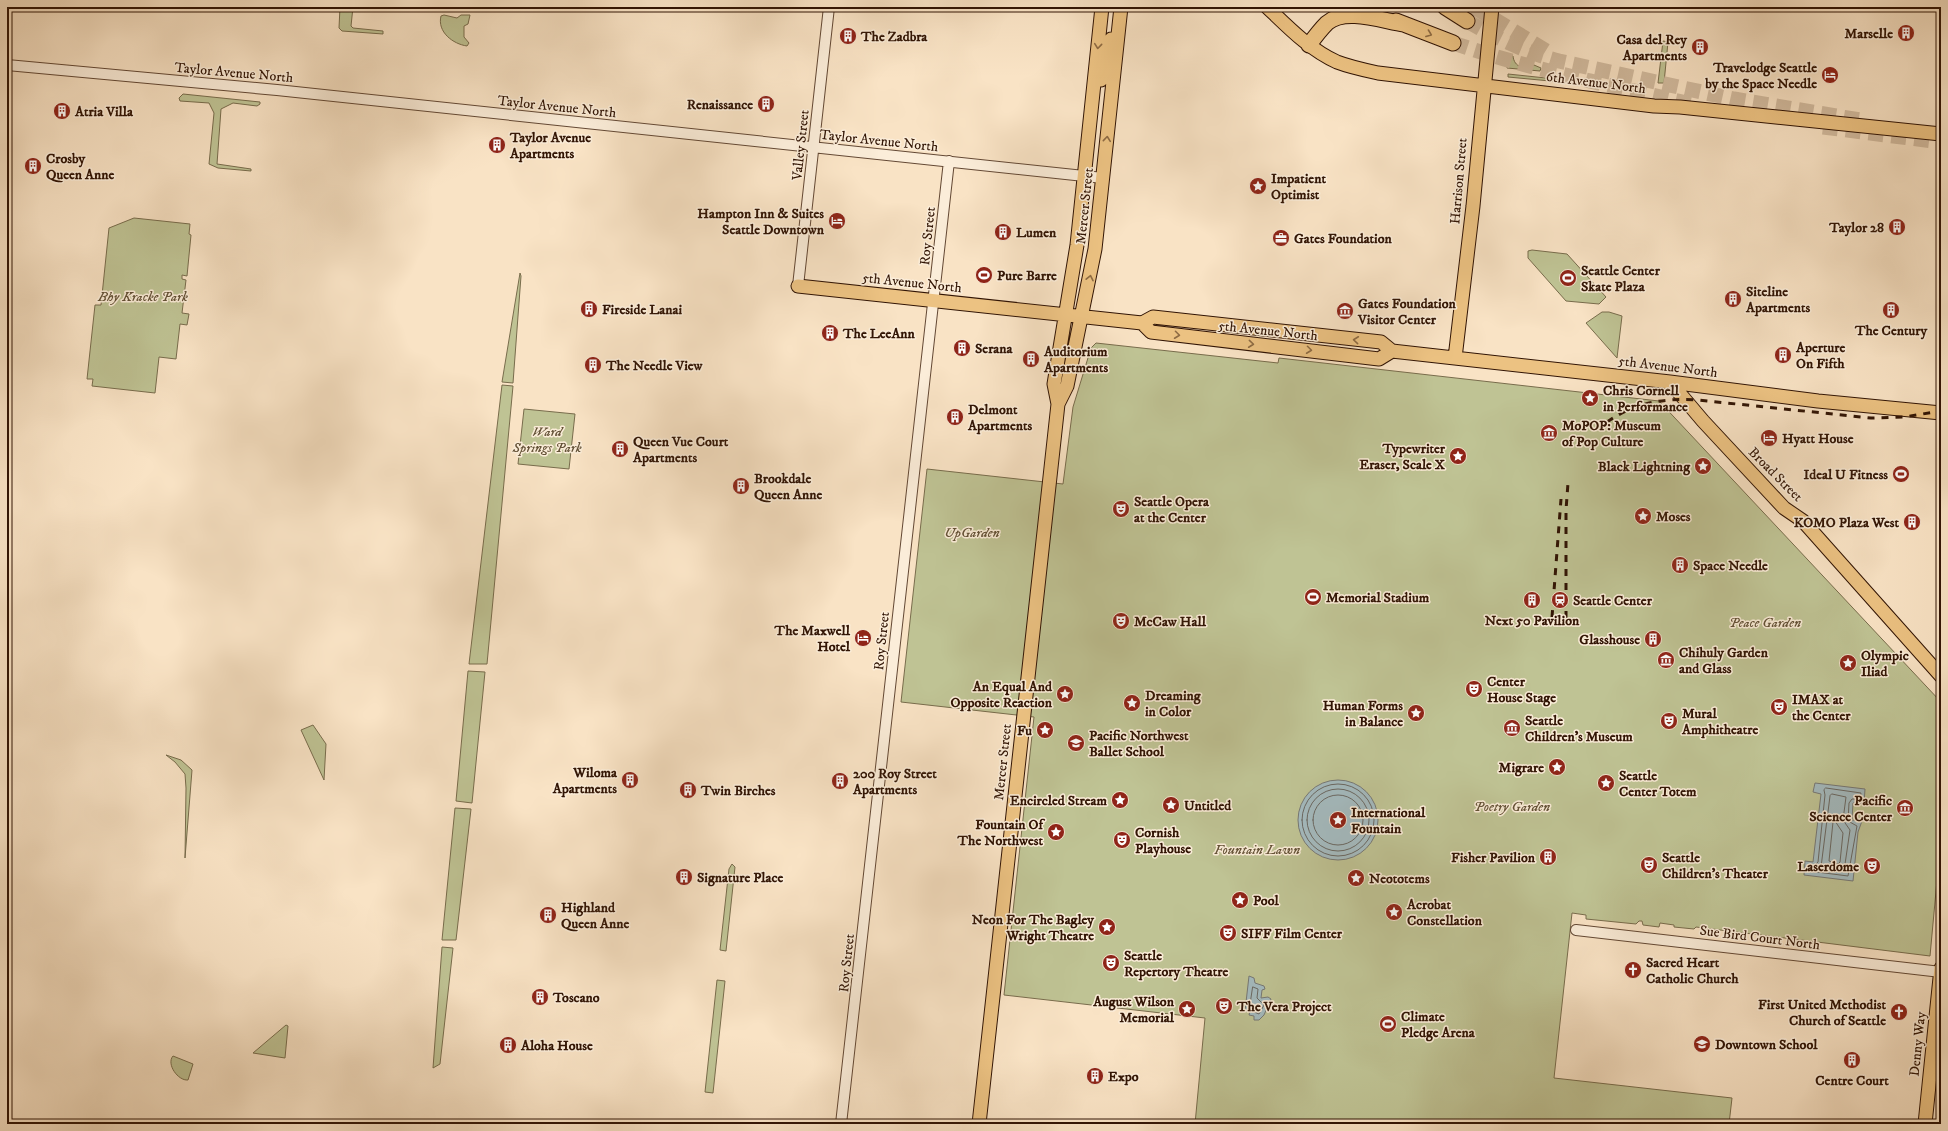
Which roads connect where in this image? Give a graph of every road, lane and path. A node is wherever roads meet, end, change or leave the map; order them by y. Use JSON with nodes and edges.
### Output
{"nodes":[{"id":1,"x":829,"y":7,"type":"edge"},
{"id":2,"x":1102,"y":7,"type":"edge"},
{"id":3,"x":1114,"y":7,"type":"edge"},
{"id":4,"x":1121,"y":7,"type":"edge"},
{"id":5,"x":1267,"y":7,"type":"edge"},
{"id":6,"x":1364,"y":7,"type":"edge"},
{"id":7,"x":1445,"y":7,"type":"edge"},
{"id":8,"x":1492,"y":7,"type":"edge"},
{"id":9,"x":1467,"y":21,"type":"tunnel mouth"},
{"id":10,"x":1404,"y":24,"type":"junction"},
{"id":11,"x":1454,"y":43,"type":"tunnel mouth"},
{"id":12,"x":1309,"y":45,"type":"junction"},
{"id":13,"x":7,"y":65,"type":"edge"},
{"id":14,"x":1483,"y":85,"type":"junction"},
{"id":15,"x":1091,"y":111,"type":"junction"},
{"id":16,"x":1941,"y":134,"type":"edge"},
{"id":17,"x":813,"y":147,"type":"junction"},
{"id":18,"x":948,"y":161,"type":"junction"},
{"id":19,"x":1084,"y":176,"type":"junction"},
{"id":20,"x":1103,"y":178,"type":"junction"},
{"id":21,"x":798,"y":286,"type":"joint"},
{"id":22,"x":934,"y":300,"type":"junction"},
{"id":23,"x":1065,"y":314,"type":"junction"},
{"id":24,"x":1082,"y":316,"type":"junction"},
{"id":25,"x":1455,"y":358,"type":"junction"},
{"id":26,"x":1670,"y":382,"type":"junction"},
{"id":27,"x":1058,"y":404,"type":"junction"},
{"id":28,"x":1941,"y":413,"type":"edge"},
{"id":29,"x":1941,"y":676,"type":"edge"},
{"id":30,"x":1576,"y":930,"type":"dead end"},
{"id":31,"x":1941,"y":968,"type":"edge"},
{"id":32,"x":1941,"y":972,"type":"edge"},
{"id":33,"x":1938,"y":1030,"type":"edge"},
{"id":34,"x":841,"y":1124,"type":"edge"},
{"id":35,"x":979,"y":1124,"type":"edge"},
{"id":36,"x":1925,"y":1124,"type":"edge"}],
"edges":[{"from":1,"to":17,"type":"street","name":"Valley Street"},
{"from":2,"to":15,"type":"main road","name":"Mercer Street","one_way":true},
{"from":3,"to":15,"type":"main road"},
{"from":20,"to":4,"type":"main road","name":"Mercer Street","one_way":true},
{"from":5,"to":12,"type":"main road","name":"6th Avenue North"},
{"from":6,"to":10,"type":"highway"},
{"from":7,"to":9,"type":"highway"},
{"from":8,"to":14,"type":"main road","name":"Harrison Street"},
{"from":10,"to":11,"type":"highway","one_way":true},
{"from":10,"to":12,"type":"highway"},
{"from":12,"to":14,"type":"main road","name":"6th Avenue North"},
{"from":13,"to":17,"type":"street","name":"Taylor Avenue North"},
{"from":14,"to":16,"type":"main road","name":"6th Avenue North"},
{"from":14,"to":25,"type":"main road","name":"Harrison Street"},
{"from":15,"to":19,"type":"main road","name":"Mercer Street"},
{"from":17,"to":18,"type":"street","name":"Taylor Avenue North"},
{"from":17,"to":21,"type":"street","name":"Valley Street"},
{"from":18,"to":19,"type":"street","name":"Taylor Avenue North"},
{"from":18,"to":22,"type":"street","name":"Roy Street"},
{"from":19,"to":20,"type":"street","name":"Taylor Avenue North"},
{"from":19,"to":23,"type":"main road","name":"Mercer Street"},
{"from":24,"to":20,"type":"main road","name":"Mercer Street","one_way":true},
{"from":21,"to":22,"type":"main road","name":"5th Avenue North"},
{"from":22,"to":23,"type":"main road","name":"5th Avenue North"},
{"from":22,"to":34,"type":"street","name":"Roy Street"},
{"from":23,"to":24,"type":"main road","name":"5th Avenue North"},
{"from":23,"to":27,"type":"main road","name":"Mercer Street"},
{"from":24,"to":25,"type":"main road","name":"5th Avenue North"},
{"from":24,"to":27,"type":"main road","name":"Mercer Street"},
{"from":25,"to":26,"type":"main road","name":"5th Avenue North"},
{"from":26,"to":28,"type":"main road","name":"5th Avenue North"},
{"from":26,"to":29,"type":"main road","name":"Broad Street"},
{"from":27,"to":35,"type":"main road","name":"Mercer Street"},
{"from":30,"to":32,"type":"street","name":"Sue Bird Court North"},
{"from":31,"to":32,"type":"main road","name":"Denny Way"},
{"from":32,"to":33,"type":"main road","name":"Denny Way"},
{"from":33,"to":36,"type":"main road","name":"Denny Way"}]}
